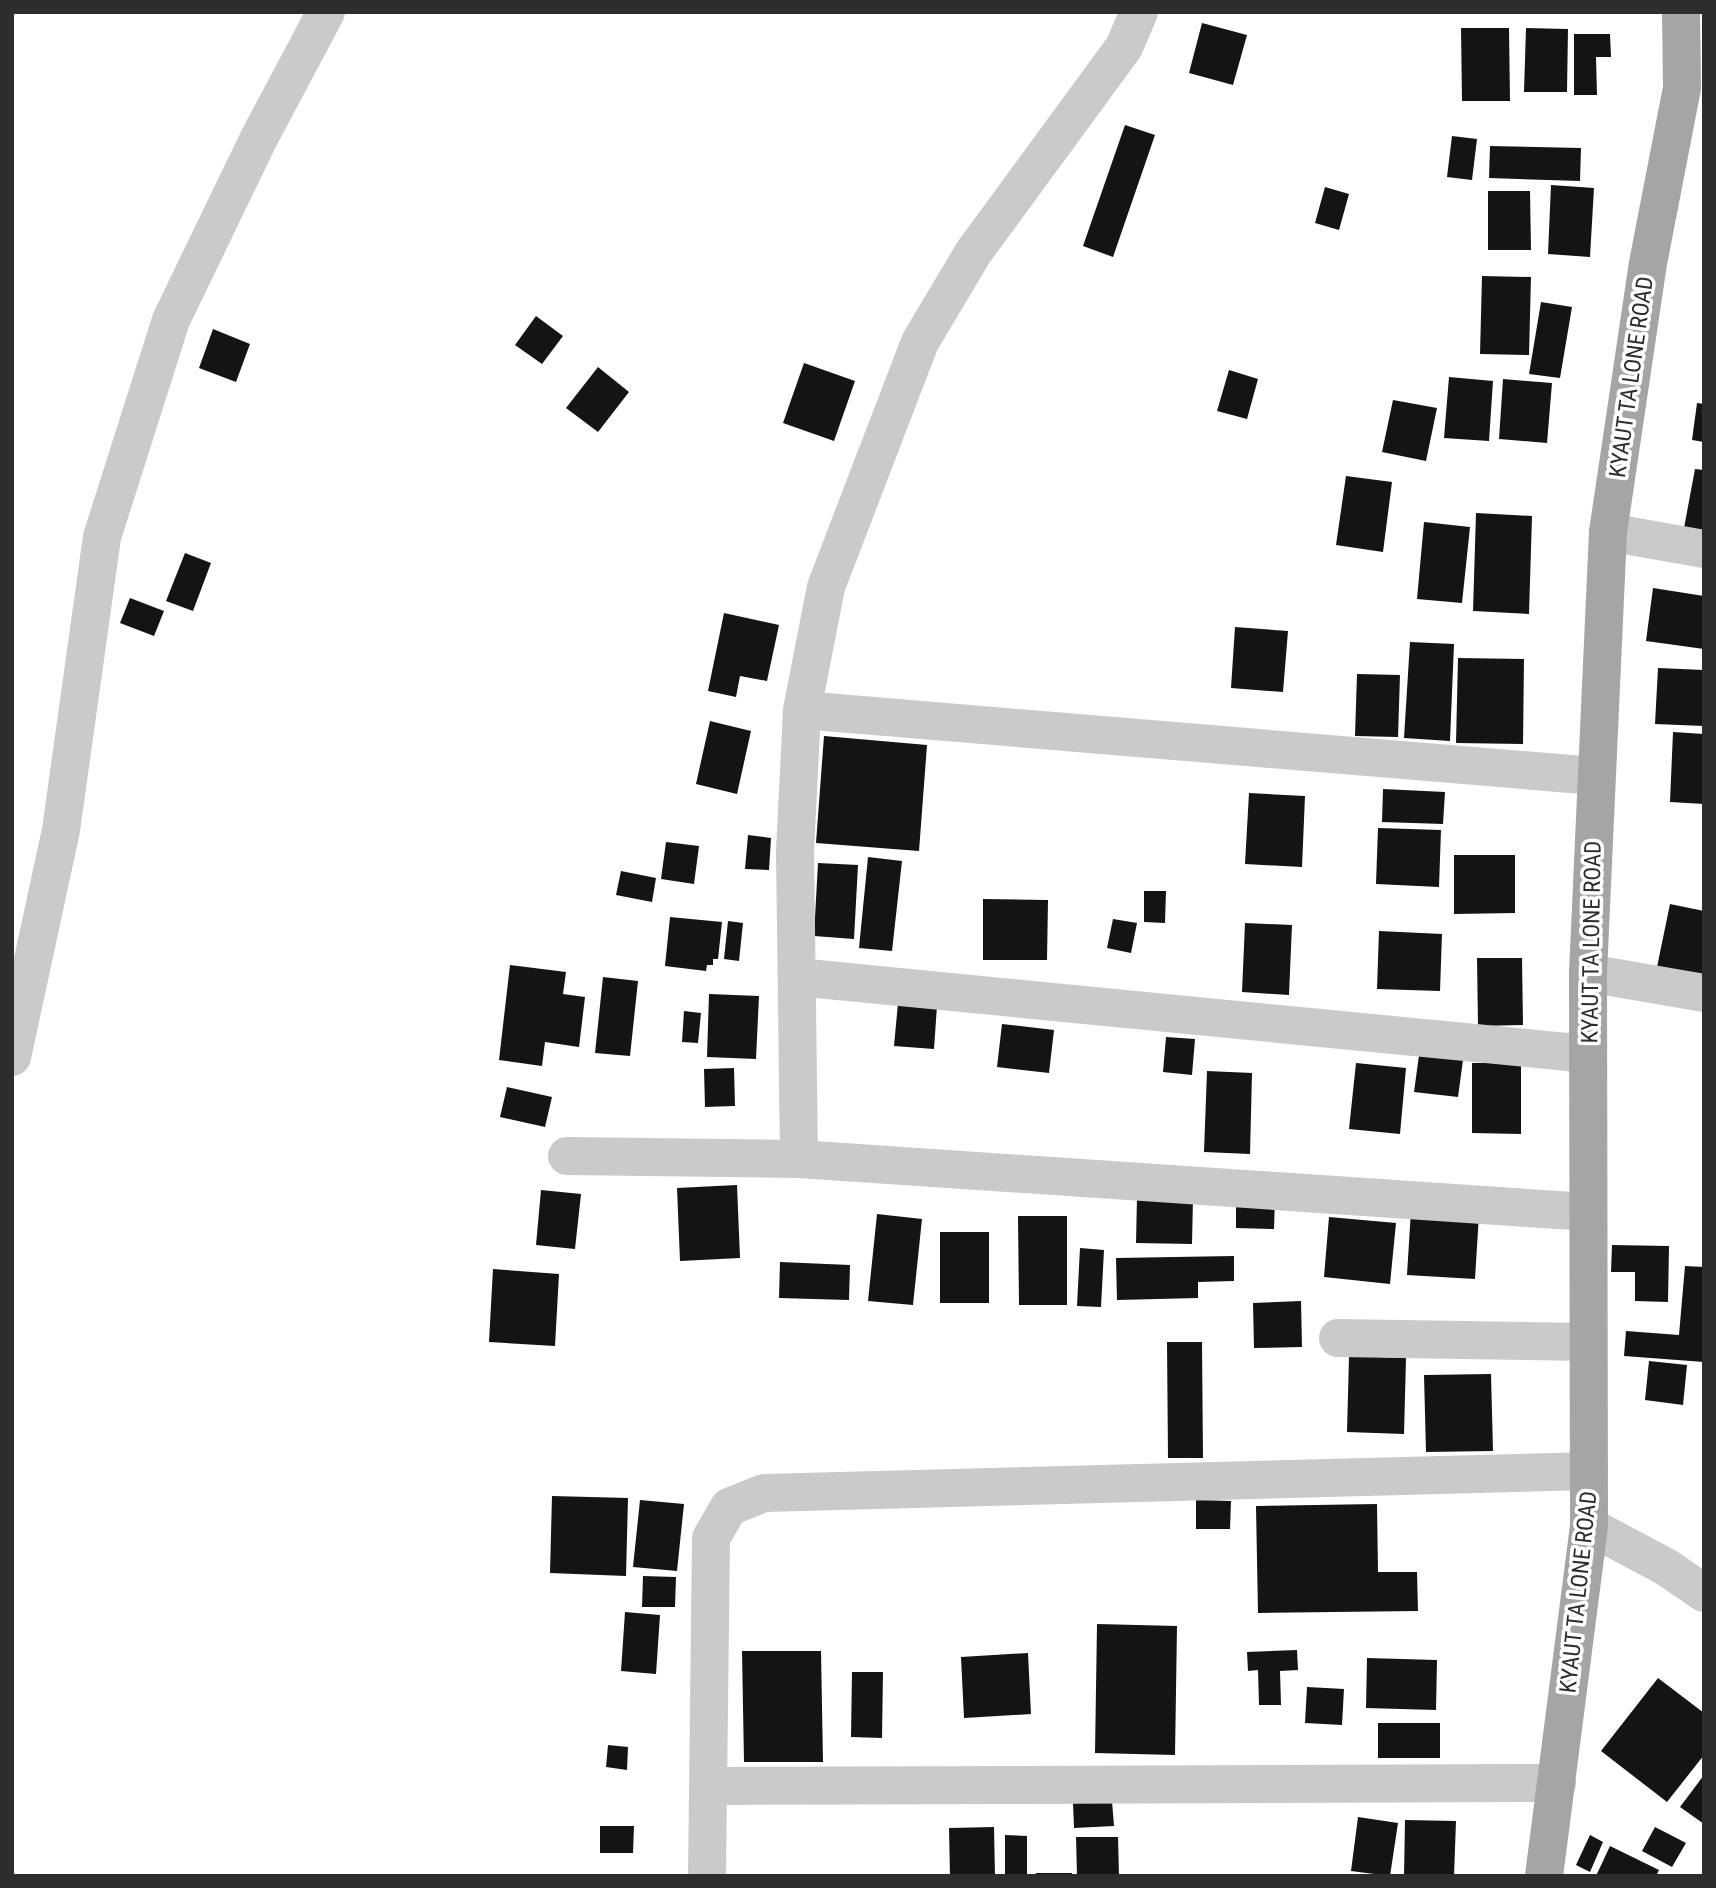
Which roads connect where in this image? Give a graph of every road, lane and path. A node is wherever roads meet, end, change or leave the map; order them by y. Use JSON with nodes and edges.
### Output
{"nodes":[{"id":1,"x":326,"y":12,"type":"edge"},
{"id":2,"x":1139,"y":12,"type":"edge"},
{"id":3,"x":1681,"y":12,"type":"edge"},
{"id":4,"x":1608,"y":532,"type":"junction"},
{"id":5,"x":1704,"y":549,"type":"edge"},
{"id":6,"x":802,"y":710,"type":"junction"},
{"id":7,"x":1595,"y":776,"type":"junction"},
{"id":8,"x":1588,"y":973,"type":"junction"},
{"id":9,"x":797,"y":977,"type":"junction"},
{"id":10,"x":1704,"y":993,"type":"edge"},
{"id":11,"x":1588,"y":1054,"type":"junction"},
{"id":12,"x":12,"y":1057,"type":"edge"},
{"id":13,"x":567,"y":1156,"type":"dead end"},
{"id":14,"x":799,"y":1159,"type":"junction"},
{"id":15,"x":1588,"y":1212,"type":"junction"},
{"id":16,"x":1338,"y":1338,"type":"dead end"},
{"id":17,"x":1588,"y":1342,"type":"junction"},
{"id":18,"x":1589,"y":1471,"type":"junction"},
{"id":19,"x":1589,"y":1526,"type":"junction"},
{"id":20,"x":1704,"y":1593,"type":"edge"},
{"id":21,"x":1557,"y":1783,"type":"junction"},
{"id":22,"x":708,"y":1786,"type":"junction"},
{"id":23,"x":707,"y":1876,"type":"edge"},
{"id":24,"x":1544,"y":1876,"type":"edge"}],
"edges":[{"from":1,"to":12,"type":"street"},
{"from":2,"to":6,"type":"street"},
{"from":3,"to":4,"type":"main road","name":"KYAUT TA LONE ROAD"},
{"from":4,"to":5,"type":"street"},
{"from":4,"to":7,"type":"main road","name":"KYAUT TA LONE ROAD"},
{"from":6,"to":7,"type":"street"},
{"from":6,"to":9,"type":"street"},
{"from":7,"to":8,"type":"main road","name":"KYAUT TA LONE ROAD"},
{"from":8,"to":10,"type":"street"},
{"from":8,"to":11,"type":"main road","name":"KYAUT TA LONE ROAD"},
{"from":9,"to":11,"type":"street"},
{"from":9,"to":14,"type":"street"},
{"from":11,"to":15,"type":"main road","name":"KYAUT TA LONE ROAD"},
{"from":13,"to":14,"type":"street"},
{"from":14,"to":15,"type":"street"},
{"from":15,"to":17,"type":"main road","name":"KYAUT TA LONE ROAD"},
{"from":16,"to":17,"type":"street"},
{"from":17,"to":18,"type":"main road","name":"KYAUT TA LONE ROAD"},
{"from":18,"to":19,"type":"main road","name":"KYAUT TA LONE ROAD"},
{"from":18,"to":22,"type":"street"},
{"from":19,"to":20,"type":"street"},
{"from":19,"to":21,"type":"main road","name":"KYAUT TA LONE ROAD"},
{"from":21,"to":22,"type":"street"},
{"from":21,"to":24,"type":"main road","name":"KYAUT TA LONE ROAD"},
{"from":22,"to":23,"type":"street"}]}
